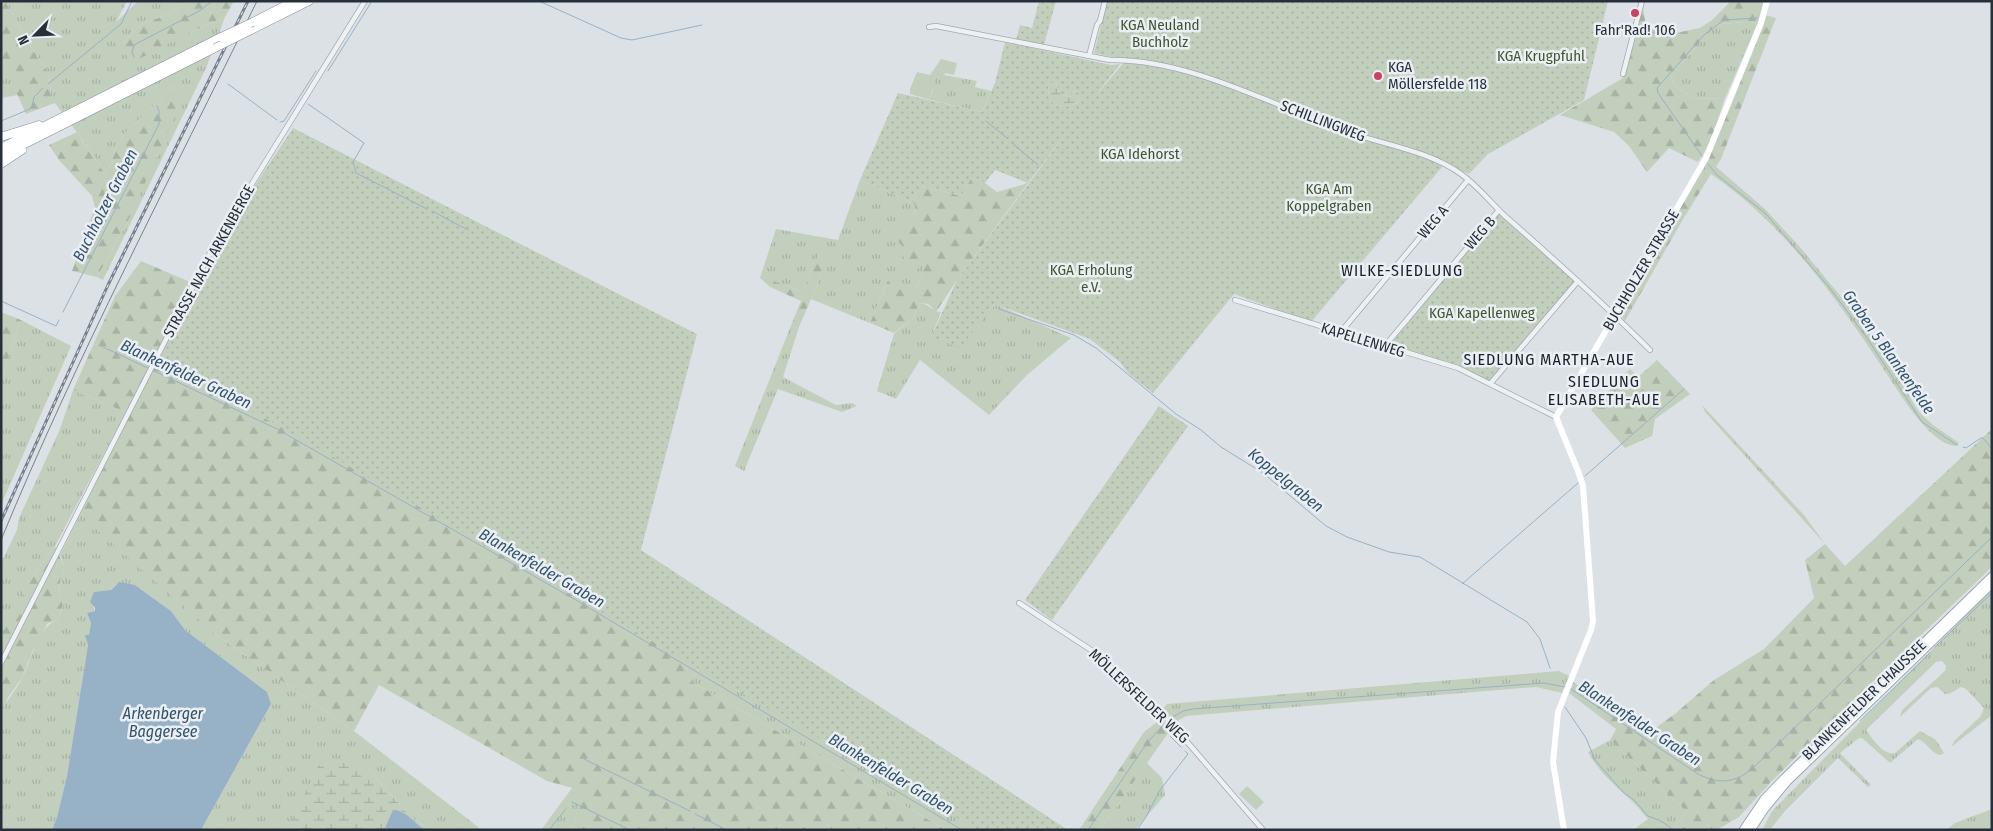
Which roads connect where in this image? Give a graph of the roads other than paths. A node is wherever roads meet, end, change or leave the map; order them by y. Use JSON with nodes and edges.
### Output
{"nodes":[{"id":1,"x":294,"y":1,"type":"edge"},
{"id":2,"x":309,"y":1,"type":"edge"},
{"id":3,"x":366,"y":1,"type":"edge"},
{"id":4,"x":1106,"y":1,"type":"edge"},
{"id":5,"x":1642,"y":1,"type":"edge"},
{"id":6,"x":1767,"y":2,"type":"edge"},
{"id":7,"x":929,"y":27,"type":"dead end"},
{"id":8,"x":1089,"y":56,"type":"junction"},
{"id":9,"x":1623,"y":74,"type":"dead end"},
{"id":10,"x":64,"y":117,"type":"junction"},
{"id":11,"x":44,"y":134,"type":"junction"},
{"id":12,"x":1,"y":137,"type":"edge"},
{"id":13,"x":1,"y":148,"type":"edge"},
{"id":14,"x":1,"y":156,"type":"edge"},
{"id":15,"x":1,"y":164,"type":"edge"},
{"id":16,"x":1468,"y":180,"type":"junction"},
{"id":17,"x":1499,"y":210,"type":"junction"},
{"id":18,"x":1578,"y":281,"type":"junction"},
{"id":19,"x":1235,"y":300,"type":"dead end"},
{"id":20,"x":1615,"y":316,"type":"junction"},
{"id":21,"x":1340,"y":333,"type":"junction"},
{"id":22,"x":1384,"y":347,"type":"junction"},
{"id":23,"x":1650,"y":350,"type":"dead end"},
{"id":24,"x":1490,"y":384,"type":"junction"},
{"id":25,"x":1556,"y":417,"type":"junction"},
{"id":26,"x":1992,"y":576,"type":"edge"},
{"id":27,"x":1992,"y":584,"type":"edge"},
{"id":28,"x":1020,"y":603,"type":"dead end"},
{"id":29,"x":1,"y":663,"type":"edge"},
{"id":30,"x":1263,"y":830,"type":"edge"},
{"id":31,"x":1564,"y":830,"type":"edge"},
{"id":32,"x":1744,"y":830,"type":"edge"},
{"id":33,"x":1751,"y":830,"type":"edge"}],
"edges":[{"from":1,"to":10,"type":"highway","bridge":true},
{"from":2,"to":11,"type":"highway","bridge":true},
{"from":3,"to":29,"type":"street","name":"STRASSE NACH ARKENBERGE"},
{"from":4,"to":8,"type":"street"},
{"from":5,"to":9,"type":"street"},
{"from":6,"to":20,"type":"street","name":"BUCHHOLZER STRASSE"},
{"from":7,"to":8,"type":"street","name":"SCHILLINGWEG"},
{"from":8,"to":16,"type":"street","name":"SCHILLINGWEG"},
{"from":10,"to":12,"type":"highway"},
{"from":10,"to":13,"type":"highway"},
{"from":11,"to":14,"type":"highway"},
{"from":11,"to":15,"type":"highway"},
{"from":16,"to":17,"type":"street","name":"SCHILLINGWEG"},
{"from":16,"to":21,"type":"street","name":"WEG A"},
{"from":17,"to":18,"type":"street","name":"SCHILLINGWEG"},
{"from":17,"to":22,"type":"street","name":"WEG B"},
{"from":18,"to":20,"type":"street","name":"SCHILLINGWEG"},
{"from":18,"to":24,"type":"street"},
{"from":19,"to":21,"type":"street","name":"KAPELLENWEG"},
{"from":20,"to":23,"type":"street","name":"SCHILLINGWEG"},
{"from":20,"to":25,"type":"street","name":"BUCHHOLZER STRASSE"},
{"from":21,"to":22,"type":"street","name":"KAPELLENWEG"},
{"from":22,"to":24,"type":"street","name":"KAPELLENWEG"},
{"from":24,"to":25,"type":"street","name":"KAPELLENWEG"},
{"from":25,"to":31,"type":"street"},
{"from":26,"to":32,"type":"main road","name":"BLANKENFELDER CHAUSSEE"},
{"from":27,"to":33,"type":"main road","name":"BLANKENFELDER CHAUSSEE"},
{"from":28,"to":30,"type":"street","name":"MÖLLERSFELDER WEG"}]}
